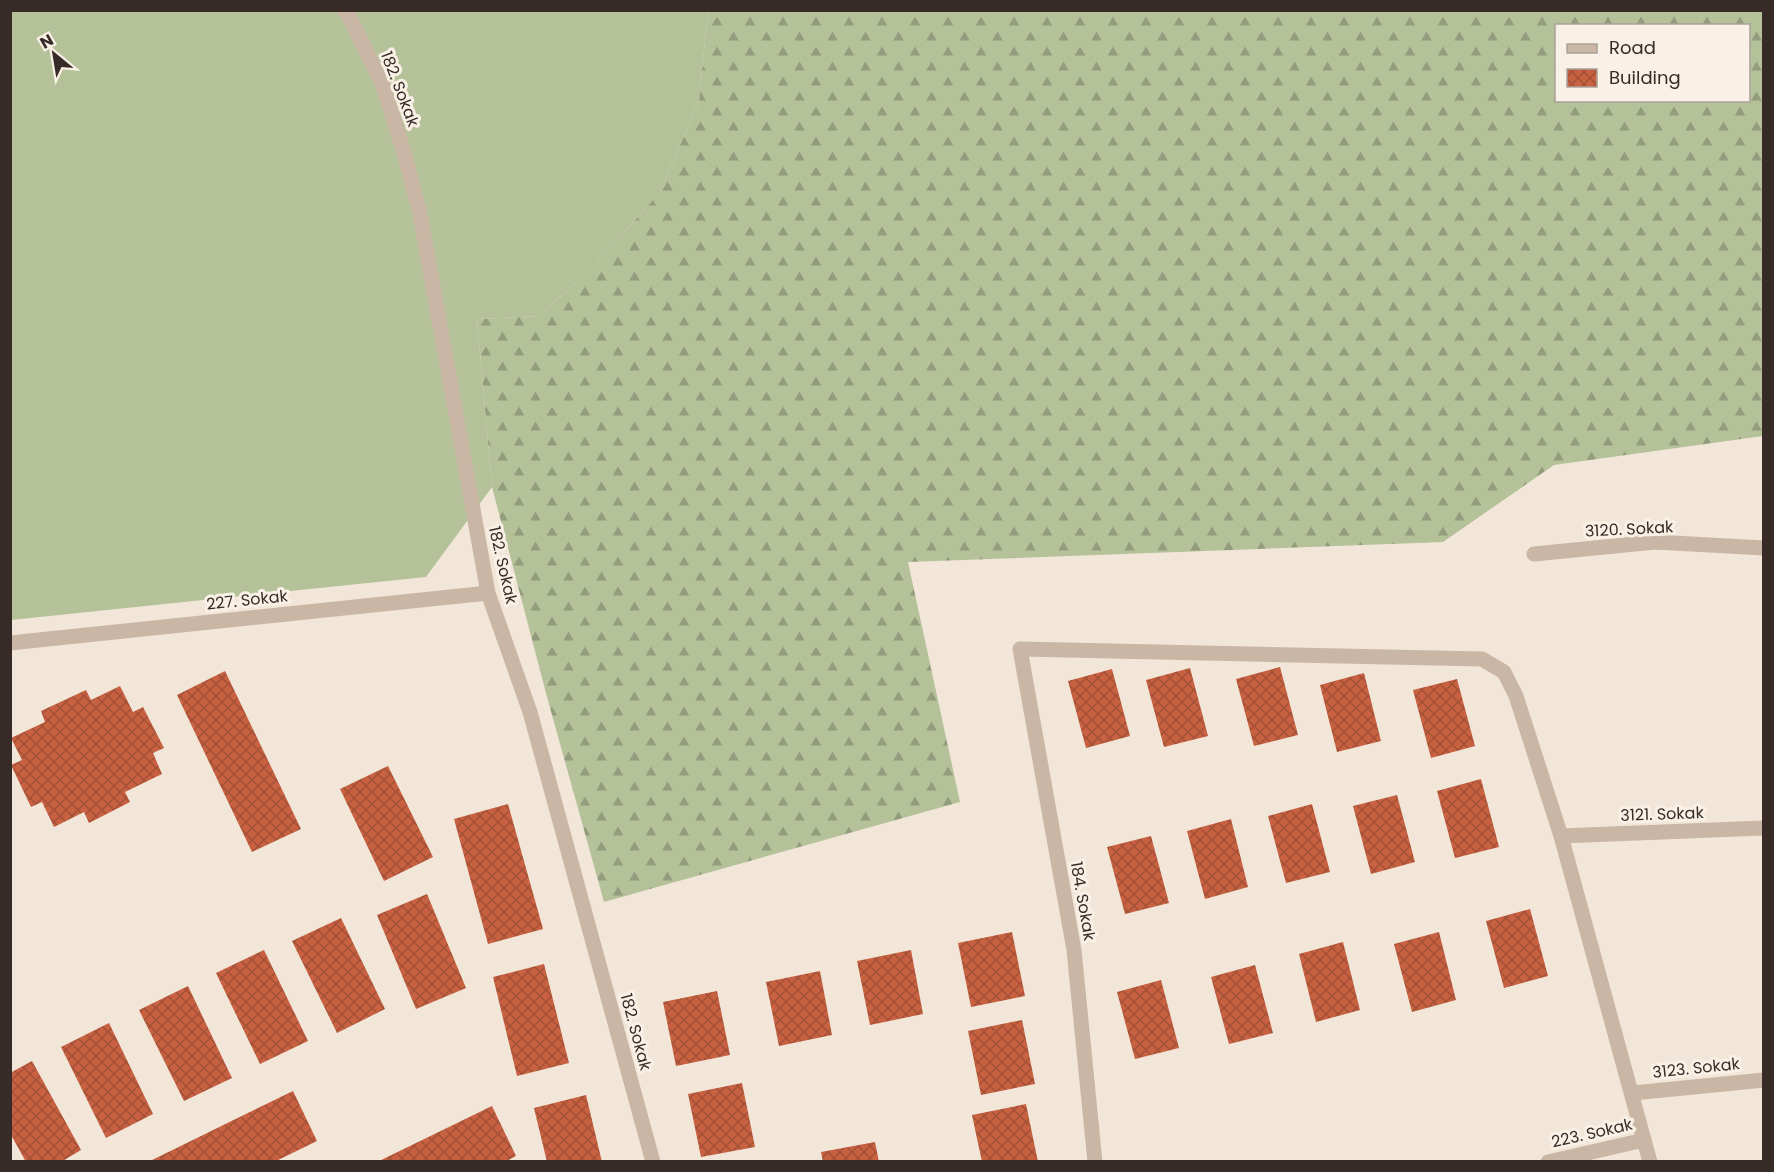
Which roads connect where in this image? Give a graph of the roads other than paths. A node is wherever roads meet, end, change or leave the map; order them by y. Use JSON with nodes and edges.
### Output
{"nodes":[{"id":1,"x":344,"y":10,"type":"edge"},
{"id":2,"x":1764,"y":548,"type":"edge"},
{"id":3,"x":1534,"y":554,"type":"dead end"},
{"id":4,"x":488,"y":593,"type":"junction"},
{"id":5,"x":10,"y":643,"type":"edge"},
{"id":6,"x":1764,"y":828,"type":"edge"},
{"id":7,"x":1561,"y":836,"type":"junction"},
{"id":8,"x":1764,"y":1080,"type":"edge"},
{"id":9,"x":1633,"y":1093,"type":"junction"},
{"id":10,"x":1644,"y":1140,"type":"junction"},
{"id":11,"x":652,"y":1161,"type":"edge"},
{"id":12,"x":1095,"y":1161,"type":"edge"},
{"id":13,"x":1548,"y":1161,"type":"edge"},
{"id":14,"x":1650,"y":1161,"type":"edge"}],
"edges":[{"from":1,"to":4,"type":"street","name":"182. Sokak"},
{"from":2,"to":3,"type":"street","name":"3120. Sokak"},
{"from":4,"to":5,"type":"street","name":"227. Sokak"},
{"from":4,"to":11,"type":"street","name":"182. Sokak"},
{"from":6,"to":7,"type":"street","name":"3121. Sokak"},
{"from":7,"to":9,"type":"street"},
{"from":7,"to":12,"type":"street","name":"184. Sokak"},
{"from":8,"to":9,"type":"street","name":"3123. Sokak"},
{"from":9,"to":10,"type":"street"},
{"from":10,"to":13,"type":"street","name":"223. Sokak"},
{"from":10,"to":14,"type":"street"}]}
